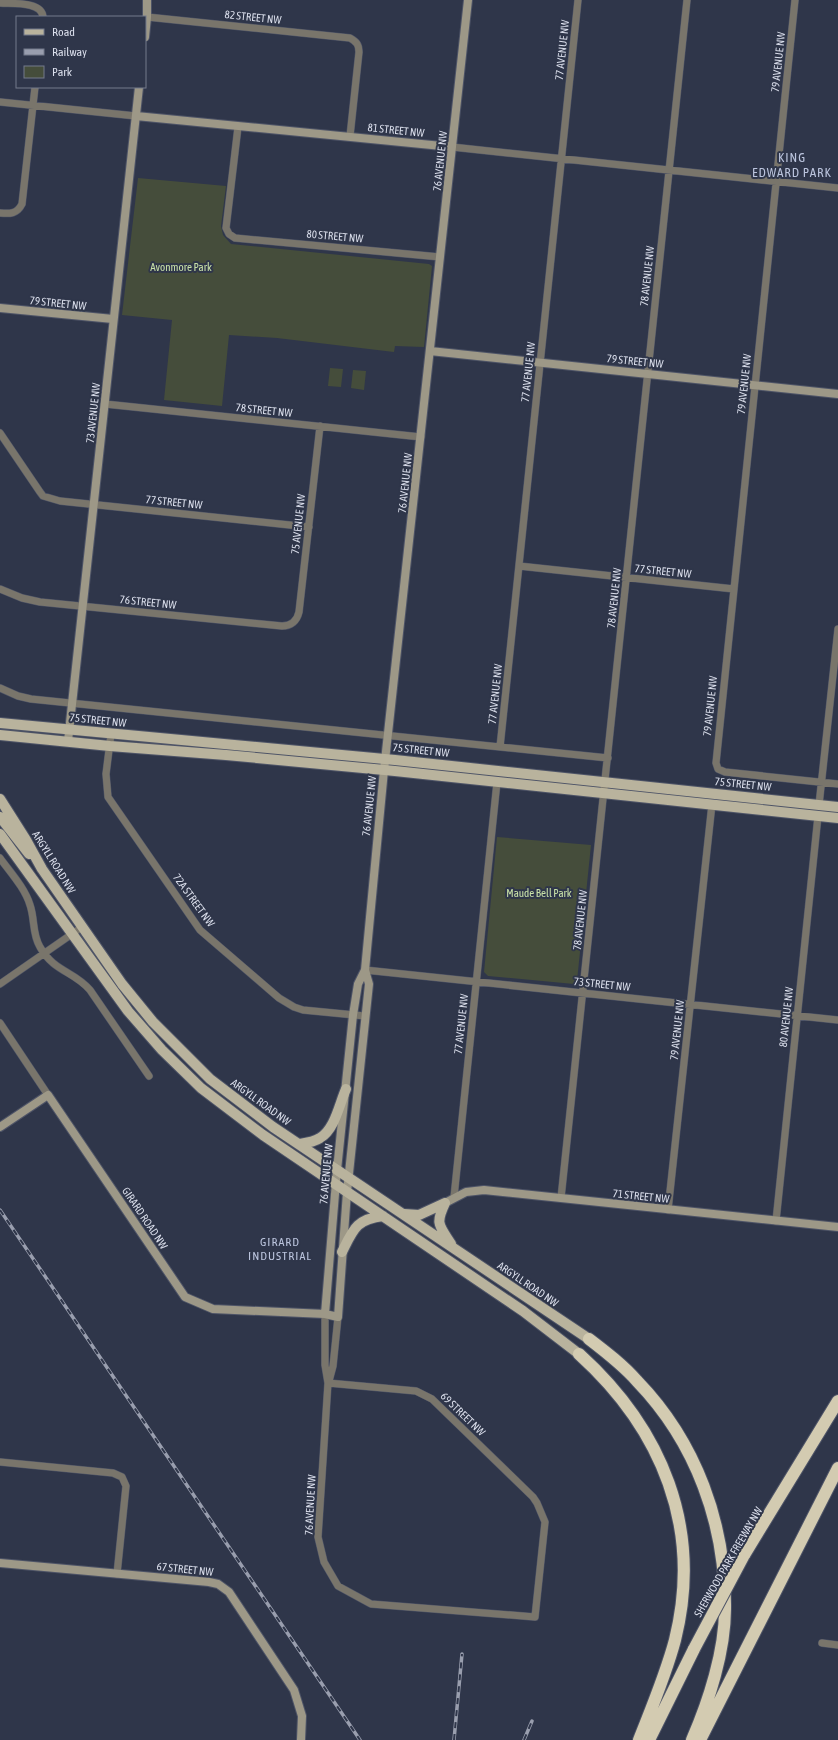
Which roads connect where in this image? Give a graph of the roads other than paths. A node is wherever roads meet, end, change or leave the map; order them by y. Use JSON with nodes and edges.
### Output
{"nodes":[{"id":1,"x":147,"y":0,"type":"edge"},
{"id":2,"x":468,"y":0,"type":"edge"},
{"id":3,"x":578,"y":0,"type":"edge"},
{"id":4,"x":687,"y":0,"type":"edge"},
{"id":5,"x":795,"y":0,"type":"edge"},
{"id":6,"x":0,"y":2,"type":"edge"},
{"id":7,"x":43,"y":16,"type":"edge"},
{"id":8,"x":148,"y":17,"type":"junction"},
{"id":9,"x":146,"y":30,"type":"edge"},
{"id":10,"x":35,"y":88,"type":"edge"},
{"id":11,"x":139,"y":88,"type":"edge"},
{"id":12,"x":0,"y":102,"type":"edge"},
{"id":13,"x":33,"y":106,"type":"junction"},
{"id":14,"x":136,"y":116,"type":"junction"},
{"id":15,"x":238,"y":127,"type":"junction"},
{"id":16,"x":350,"y":136,"type":"junction"},
{"id":17,"x":452,"y":147,"type":"junction"},
{"id":18,"x":562,"y":158,"type":"junction"},
{"id":19,"x":669,"y":170,"type":"junction"},
{"id":20,"x":776,"y":181,"type":"junction"},
{"id":21,"x":838,"y":188,"type":"edge"},
{"id":22,"x":0,"y":213,"type":"edge"},
{"id":23,"x":440,"y":258,"type":"junction"},
{"id":24,"x":0,"y":308,"type":"edge"},
{"id":25,"x":114,"y":319,"type":"junction"},
{"id":26,"x":430,"y":351,"type":"junction"},
{"id":27,"x":540,"y":362,"type":"junction"},
{"id":28,"x":648,"y":374,"type":"junction"},
{"id":29,"x":755,"y":385,"type":"junction"},
{"id":30,"x":838,"y":394,"type":"edge"},
{"id":31,"x":105,"y":404,"type":"junction"},
{"id":32,"x":320,"y":426,"type":"junction"},
{"id":33,"x":0,"y":433,"type":"edge"},
{"id":34,"x":421,"y":437,"type":"junction"},
{"id":35,"x":94,"y":506,"type":"junction"},
{"id":36,"x":309,"y":527,"type":"junction"},
{"id":37,"x":519,"y":566,"type":"junction"},
{"id":38,"x":627,"y":578,"type":"junction"},
{"id":39,"x":0,"y":589,"type":"edge"},
{"id":40,"x":734,"y":589,"type":"junction"},
{"id":41,"x":83,"y":606,"type":"junction"},
{"id":42,"x":294,"y":622,"type":"joint"},
{"id":43,"x":838,"y":629,"type":"edge"},
{"id":44,"x":0,"y":688,"type":"edge"},
{"id":45,"x":72,"y":704,"type":"junction"},
{"id":46,"x":0,"y":723,"type":"edge"},
{"id":47,"x":69,"y":729,"type":"junction"},
{"id":48,"x":0,"y":734,"type":"edge"},
{"id":49,"x":111,"y":734,"type":"junction"},
{"id":50,"x":388,"y":735,"type":"junction"},
{"id":51,"x":21,"y":736,"type":"junction"},
{"id":52,"x":68,"y":741,"type":"junction"},
{"id":53,"x":0,"y":742,"type":"edge"},
{"id":54,"x":110,"y":746,"type":"junction"},
{"id":55,"x":500,"y":747,"type":"junction"},
{"id":56,"x":608,"y":758,"type":"junction"},
{"id":57,"x":385,"y":759,"type":"junction"},
{"id":58,"x":718,"y":769,"type":"joint"},
{"id":59,"x":384,"y":770,"type":"junction"},
{"id":60,"x":497,"y":782,"type":"junction"},
{"id":61,"x":606,"y":782,"type":"junction"},
{"id":62,"x":822,"y":782,"type":"junction"},
{"id":63,"x":838,"y":784,"type":"edge"},
{"id":64,"x":605,"y":793,"type":"junction"},
{"id":65,"x":0,"y":799,"type":"edge"},
{"id":66,"x":712,"y":804,"type":"junction"},
{"id":67,"x":819,"y":805,"type":"junction"},
{"id":68,"x":838,"y":807,"type":"edge"},
{"id":69,"x":818,"y":816,"type":"junction"},
{"id":70,"x":0,"y":817,"type":"edge"},
{"id":71,"x":838,"y":818,"type":"edge"},
{"id":72,"x":0,"y":834,"type":"edge"},
{"id":73,"x":0,"y":858,"type":"edge"},
{"id":74,"x":42,"y":870,"type":"junction"},
{"id":75,"x":82,"y":927,"type":"junction"},
{"id":76,"x":72,"y":934,"type":"junction"},
{"id":77,"x":44,"y":953,"type":"junction"},
{"id":78,"x":364,"y":970,"type":"junction"},
{"id":79,"x":476,"y":982,"type":"junction"},
{"id":80,"x":0,"y":984,"type":"edge"},
{"id":81,"x":583,"y":993,"type":"junction"},
{"id":82,"x":691,"y":1004,"type":"junction"},
{"id":83,"x":354,"y":1015,"type":"junction"},
{"id":84,"x":798,"y":1015,"type":"junction"},
{"id":85,"x":365,"y":1016,"type":"junction"},
{"id":86,"x":838,"y":1020,"type":"edge"},
{"id":87,"x":0,"y":1023,"type":"edge"},
{"id":88,"x":149,"y":1076,"type":"dead end"},
{"id":89,"x":346,"y":1089,"type":"junction"},
{"id":90,"x":48,"y":1095,"type":"junction"},
{"id":91,"x":0,"y":1126,"type":"edge"},
{"id":92,"x":299,"y":1144,"type":"junction"},
{"id":93,"x":337,"y":1170,"type":"junction"},
{"id":94,"x":349,"y":1178,"type":"junction"},
{"id":95,"x":336,"y":1184,"type":"junction"},
{"id":96,"x":347,"y":1192,"type":"junction"},
{"id":97,"x":454,"y":1197,"type":"junction"},
{"id":98,"x":561,"y":1198,"type":"junction"},
{"id":99,"x":444,"y":1202,"type":"junction"},
{"id":100,"x":668,"y":1210,"type":"junction"},
{"id":101,"x":401,"y":1214,"type":"junction"},
{"id":102,"x":383,"y":1216,"type":"junction"},
{"id":103,"x":776,"y":1221,"type":"junction"},
{"id":104,"x":838,"y":1227,"type":"edge"},
{"id":105,"x":452,"y":1247,"type":"junction"},
{"id":106,"x":342,"y":1252,"type":"junction"},
{"id":107,"x":325,"y":1314,"type":"junction"},
{"id":108,"x":338,"y":1317,"type":"junction"},
{"id":109,"x":590,"y":1339,"type":"joint"},
{"id":110,"x":579,"y":1354,"type":"joint"},
{"id":111,"x":328,"y":1383,"type":"junction"},
{"id":112,"x":838,"y":1401,"type":"edge"},
{"id":113,"x":0,"y":1462,"type":"edge"},
{"id":114,"x":838,"y":1468,"type":"edge"},
{"id":115,"x":0,"y":1562,"type":"edge"},
{"id":116,"x":117,"y":1574,"type":"junction"},
{"id":117,"x":535,"y":1617,"type":"joint"},
{"id":118,"x":822,"y":1643,"type":"dead end"},
{"id":119,"x":838,"y":1645,"type":"edge"},
{"id":120,"x":301,"y":1740,"type":"edge"},
{"id":121,"x":639,"y":1740,"type":"edge"},
{"id":122,"x":649,"y":1740,"type":"edge"},
{"id":123,"x":692,"y":1740,"type":"edge"},
{"id":124,"x":700,"y":1740,"type":"edge"}],
"edges":[{"from":1,"to":8,"type":"street"},
{"from":2,"to":17,"type":"street","name":"76 AVENUE NW"},
{"from":3,"to":18,"type":"street","name":"77 AVENUE NW"},
{"from":4,"to":19,"type":"street","name":"78 AVENUE NW"},
{"from":5,"to":20,"type":"street","name":"79 AVENUE NW"},
{"from":6,"to":7,"type":"street"},
{"from":8,"to":9,"type":"street"},
{"from":8,"to":16,"type":"street","name":"82 STREET NW"},
{"from":10,"to":13,"type":"street"},
{"from":11,"to":14,"type":"street","name":"73 AVENUE NW"},
{"from":12,"to":13,"type":"street","name":"81 STREET NW"},
{"from":13,"to":14,"type":"street","name":"81 STREET NW"},
{"from":13,"to":22,"type":"street"},
{"from":14,"to":15,"type":"street","name":"81 STREET NW"},
{"from":14,"to":25,"type":"street","name":"73 AVENUE NW"},
{"from":15,"to":16,"type":"street","name":"81 STREET NW"},
{"from":15,"to":23,"type":"street","name":"80 STREET NW"},
{"from":16,"to":17,"type":"street","name":"81 STREET NW"},
{"from":17,"to":18,"type":"street","name":"81 STREET NW"},
{"from":17,"to":23,"type":"street","name":"76 AVENUE NW"},
{"from":18,"to":19,"type":"street","name":"81 STREET NW"},
{"from":18,"to":27,"type":"street","name":"77 AVENUE NW"},
{"from":19,"to":20,"type":"street","name":"81 STREET NW"},
{"from":19,"to":28,"type":"street","name":"78 AVENUE NW"},
{"from":20,"to":21,"type":"street","name":"81 STREET NW"},
{"from":20,"to":29,"type":"street","name":"79 AVENUE NW"},
{"from":23,"to":26,"type":"street","name":"76 AVENUE NW"},
{"from":24,"to":25,"type":"street","name":"79 STREET NW"},
{"from":25,"to":31,"type":"street","name":"73 AVENUE NW"},
{"from":26,"to":27,"type":"street","name":"79 STREET NW"},
{"from":26,"to":34,"type":"street","name":"76 AVENUE NW"},
{"from":27,"to":28,"type":"street","name":"79 STREET NW"},
{"from":27,"to":37,"type":"street","name":"77 AVENUE NW"},
{"from":28,"to":29,"type":"street","name":"79 STREET NW"},
{"from":28,"to":38,"type":"street","name":"78 AVENUE NW"},
{"from":29,"to":30,"type":"street","name":"79 STREET NW"},
{"from":29,"to":40,"type":"street","name":"79 AVENUE NW"},
{"from":31,"to":32,"type":"street","name":"78 STREET NW"},
{"from":31,"to":35,"type":"street","name":"73 AVENUE NW"},
{"from":32,"to":34,"type":"street","name":"78 STREET NW"},
{"from":32,"to":36,"type":"street","name":"75 AVENUE NW"},
{"from":33,"to":35,"type":"street","name":"77 STREET NW"},
{"from":34,"to":50,"type":"street","name":"76 AVENUE NW"},
{"from":35,"to":36,"type":"street","name":"77 STREET NW"},
{"from":35,"to":41,"type":"street","name":"73 AVENUE NW"},
{"from":36,"to":42,"type":"street","name":"75 AVENUE NW"},
{"from":37,"to":38,"type":"street","name":"77 STREET NW"},
{"from":37,"to":55,"type":"street","name":"77 AVENUE NW"},
{"from":38,"to":40,"type":"street","name":"77 STREET NW"},
{"from":38,"to":56,"type":"street","name":"78 AVENUE NW"},
{"from":39,"to":41,"type":"street","name":"76 STREET NW"},
{"from":40,"to":58,"type":"street","name":"79 AVENUE NW"},
{"from":41,"to":42,"type":"street","name":"76 STREET NW"},
{"from":41,"to":45,"type":"street","name":"73 AVENUE NW"},
{"from":43,"to":62,"type":"street"},
{"from":44,"to":45,"type":"street","name":"75 STREET NW"},
{"from":45,"to":47,"type":"street","name":"73 AVENUE NW"},
{"from":45,"to":50,"type":"street","name":"75 STREET NW"},
{"from":46,"to":47,"type":"main road","name":"75 STREET NW"},
{"from":47,"to":49,"type":"main road","name":"75 STREET NW"},
{"from":47,"to":52,"type":"street","name":"73 AVENUE NW"},
{"from":48,"to":51,"type":"main road"},
{"from":49,"to":54,"type":"street","name":"72A STREET NW"},
{"from":49,"to":57,"type":"main road","name":"75 STREET NW"},
{"from":50,"to":55,"type":"street","name":"75 STREET NW"},
{"from":50,"to":57,"type":"street","name":"76 AVENUE NW"},
{"from":51,"to":52,"type":"main road"},
{"from":51,"to":53,"type":"main road"},
{"from":52,"to":54,"type":"main road"},
{"from":54,"to":59,"type":"main road"},
{"from":54,"to":83,"type":"street","name":"72A STREET NW"},
{"from":55,"to":56,"type":"street","name":"75 STREET NW"},
{"from":56,"to":61,"type":"street","name":"78 AVENUE NW"},
{"from":57,"to":59,"type":"street","name":"76 AVENUE NW"},
{"from":57,"to":61,"type":"main road","name":"75 STREET NW"},
{"from":58,"to":62,"type":"street","name":"75 STREET NW"},
{"from":59,"to":60,"type":"main road"},
{"from":59,"to":78,"type":"street","name":"76 AVENUE NW"},
{"from":60,"to":64,"type":"main road"},
{"from":60,"to":79,"type":"street","name":"77 AVENUE NW"},
{"from":61,"to":64,"type":"street","name":"78 AVENUE NW"},
{"from":61,"to":67,"type":"main road","name":"75 STREET NW"},
{"from":62,"to":63,"type":"street","name":"75 STREET NW"},
{"from":62,"to":67,"type":"street"},
{"from":64,"to":66,"type":"main road"},
{"from":64,"to":81,"type":"street","name":"78 AVENUE NW"},
{"from":65,"to":74,"type":"main road","name":"ARGYLL ROAD NW"},
{"from":66,"to":69,"type":"main road"},
{"from":66,"to":82,"type":"street","name":"79 AVENUE NW"},
{"from":67,"to":68,"type":"main road","name":"75 STREET NW"},
{"from":69,"to":71,"type":"main road"},
{"from":69,"to":84,"type":"street","name":"80 AVENUE NW"},
{"from":70,"to":74,"type":"main road"},
{"from":72,"to":76,"type":"main road"},
{"from":73,"to":77,"type":"street"},
{"from":74,"to":75,"type":"main road","name":"ARGYLL ROAD NW"},
{"from":75,"to":76,"type":"street"},
{"from":75,"to":92,"type":"main road","name":"ARGYLL ROAD NW"},
{"from":76,"to":77,"type":"street"},
{"from":76,"to":95,"type":"main road"},
{"from":77,"to":80,"type":"street"},
{"from":77,"to":88,"type":"street"},
{"from":78,"to":79,"type":"street","name":"73 STREET NW"},
{"from":78,"to":83,"type":"street","name":"76 AVENUE NW"},
{"from":78,"to":85,"type":"street","name":"76 AVENUE NW"},
{"from":79,"to":81,"type":"street","name":"73 STREET NW"},
{"from":79,"to":97,"type":"street","name":"77 AVENUE NW"},
{"from":81,"to":82,"type":"street","name":"73 STREET NW"},
{"from":81,"to":98,"type":"street","name":"78 AVENUE NW"},
{"from":82,"to":84,"type":"street","name":"73 STREET NW"},
{"from":82,"to":100,"type":"street","name":"79 AVENUE NW"},
{"from":83,"to":85,"type":"street","name":"72A STREET NW"},
{"from":83,"to":89,"type":"street","name":"76 AVENUE NW"},
{"from":84,"to":86,"type":"street","name":"73 STREET NW"},
{"from":84,"to":103,"type":"street","name":"80 AVENUE NW"},
{"from":85,"to":94,"type":"street","name":"76 AVENUE NW"},
{"from":87,"to":90,"type":"street","name":"GIRARD ROAD NW"},
{"from":89,"to":92,"type":"main road"},
{"from":89,"to":93,"type":"street","name":"76 AVENUE NW"},
{"from":90,"to":91,"type":"street"},
{"from":90,"to":107,"type":"street","name":"GIRARD ROAD NW"},
{"from":92,"to":93,"type":"main road","name":"ARGYLL ROAD NW"},
{"from":93,"to":94,"type":"main road","name":"ARGYLL ROAD NW"},
{"from":93,"to":95,"type":"street","name":"76 AVENUE NW"},
{"from":94,"to":96,"type":"street","name":"76 AVENUE NW"},
{"from":94,"to":101,"type":"main road","name":"ARGYLL ROAD NW"},
{"from":95,"to":96,"type":"main road"},
{"from":95,"to":107,"type":"street","name":"76 AVENUE NW"},
{"from":96,"to":102,"type":"main road"},
{"from":96,"to":106,"type":"street","name":"76 AVENUE NW"},
{"from":97,"to":98,"type":"street","name":"71 STREET NW"},
{"from":97,"to":99,"type":"street","name":"71 STREET NW"},
{"from":98,"to":100,"type":"street","name":"71 STREET NW"},
{"from":99,"to":101,"type":"main road"},
{"from":99,"to":105,"type":"main road"},
{"from":100,"to":103,"type":"street","name":"71 STREET NW"},
{"from":101,"to":105,"type":"main road","name":"ARGYLL ROAD NW"},
{"from":102,"to":106,"type":"main road"},
{"from":102,"to":110,"type":"main road"},
{"from":103,"to":104,"type":"street","name":"71 STREET NW"},
{"from":105,"to":109,"type":"main road","name":"ARGYLL ROAD NW"},
{"from":106,"to":108,"type":"street","name":"76 AVENUE NW"},
{"from":107,"to":108,"type":"street","name":"GIRARD ROAD NW"},
{"from":107,"to":111,"type":"street","name":"76 AVENUE NW"},
{"from":108,"to":111,"type":"street","name":"76 AVENUE NW"},
{"from":109,"to":123,"type":"highway"},
{"from":110,"to":121,"type":"highway"},
{"from":111,"to":117,"type":"street","name":"69 STREET NW"},
{"from":111,"to":117,"type":"street","name":"76 AVENUE NW"},
{"from":112,"to":122,"type":"highway","name":"SHERWOOD PARK FREEWAY NW","bridge":true},
{"from":113,"to":116,"type":"street"},
{"from":114,"to":124,"type":"highway"},
{"from":115,"to":116,"type":"street","name":"67 STREET NW"},
{"from":116,"to":120,"type":"street","name":"67 STREET NW"},
{"from":118,"to":119,"type":"street"}]}
